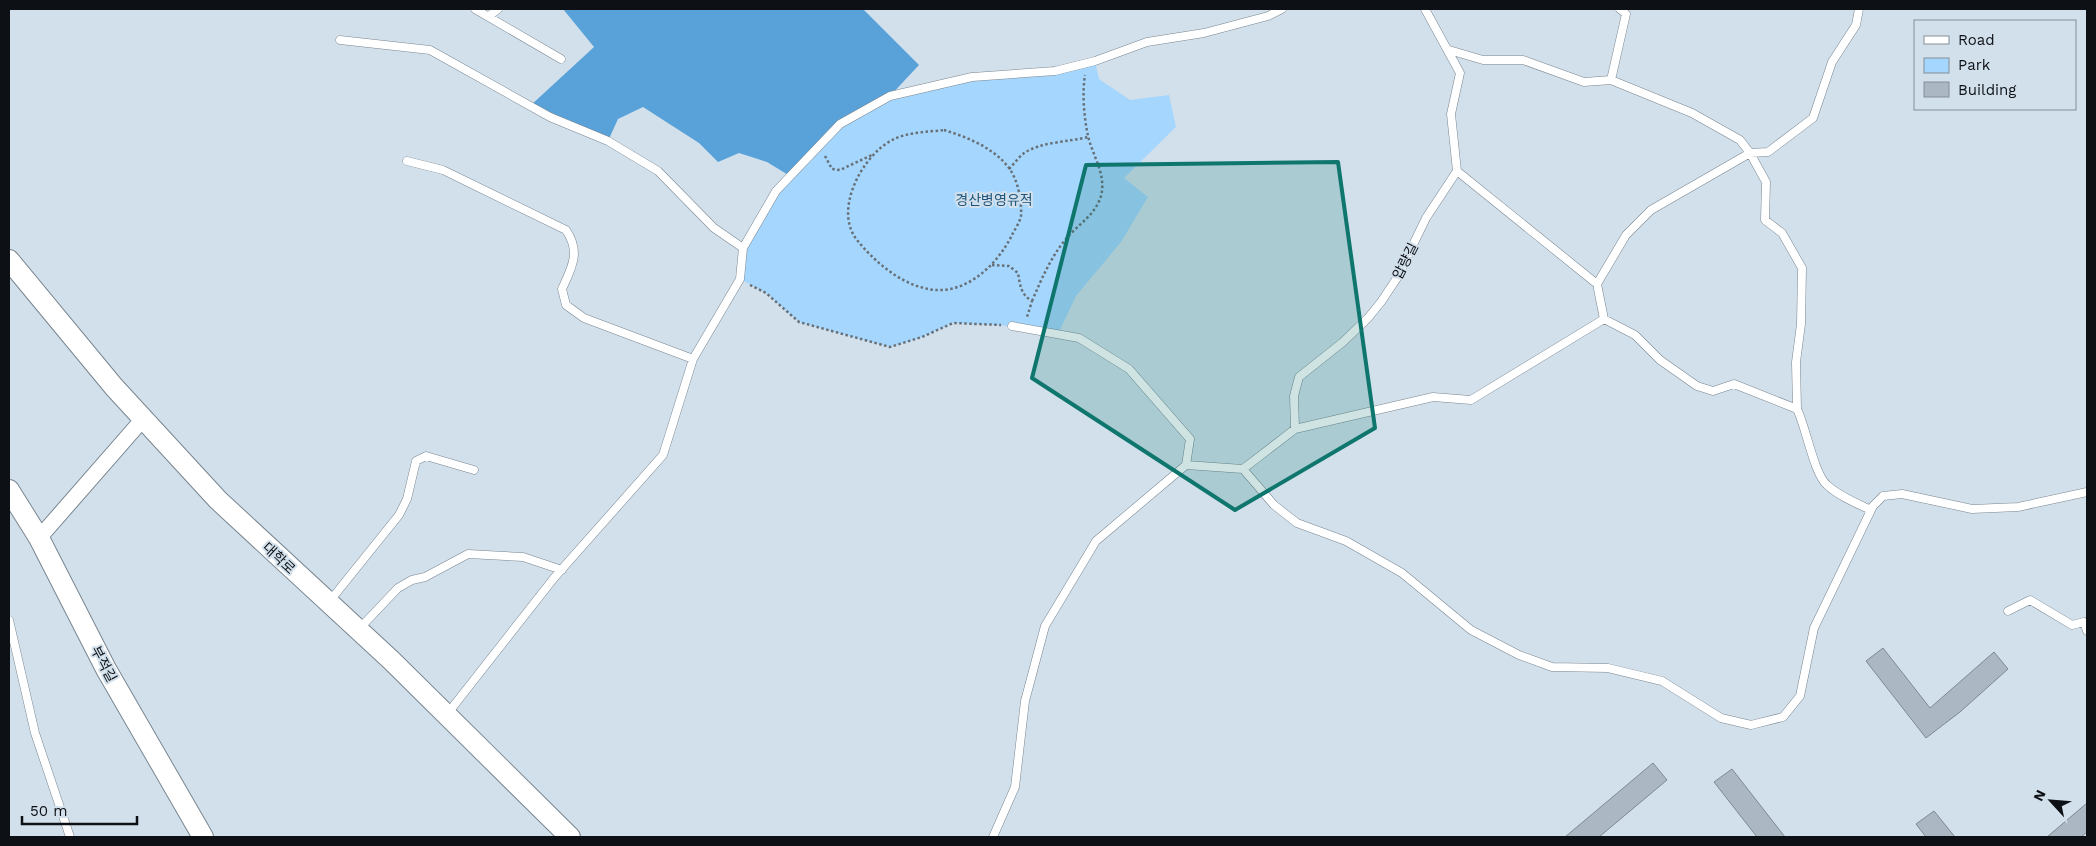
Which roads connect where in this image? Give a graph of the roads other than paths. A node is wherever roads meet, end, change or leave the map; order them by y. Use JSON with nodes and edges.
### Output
{"nodes":[{"id":1,"x":475,"y":9,"type":"edge"},
{"id":2,"x":498,"y":9,"type":"edge"},
{"id":3,"x":1282,"y":9,"type":"edge"},
{"id":4,"x":1425,"y":9,"type":"edge"},
{"id":5,"x":1620,"y":9,"type":"edge"},
{"id":6,"x":1859,"y":9,"type":"edge"},
{"id":7,"x":489,"y":16,"type":"junction"},
{"id":8,"x":340,"y":40,"type":"dead end"},
{"id":9,"x":1449,"y":50,"type":"junction"},
{"id":10,"x":561,"y":59,"type":"dead end"},
{"id":11,"x":1610,"y":80,"type":"junction"},
{"id":12,"x":1750,"y":153,"type":"junction"},
{"id":13,"x":407,"y":161,"type":"dead end"},
{"id":14,"x":1457,"y":171,"type":"junction"},
{"id":15,"x":743,"y":248,"type":"junction"},
{"id":16,"x":9,"y":260,"type":"edge"},
{"id":17,"x":1597,"y":284,"type":"junction"},
{"id":18,"x":1604,"y":319,"type":"junction"},
{"id":19,"x":1012,"y":326,"type":"road end"},
{"id":20,"x":693,"y":359,"type":"junction"},
{"id":21,"x":1797,"y":409,"type":"junction"},
{"id":22,"x":143,"y":420,"type":"junction"},
{"id":23,"x":1295,"y":429,"type":"junction"},
{"id":24,"x":1186,"y":465,"type":"junction"},
{"id":25,"x":1242,"y":469,"type":"junction"},
{"id":26,"x":474,"y":470,"type":"dead end"},
{"id":27,"x":9,"y":490,"type":"edge"},
{"id":28,"x":2087,"y":492,"type":"edge"},
{"id":29,"x":1871,"y":510,"type":"junction"},
{"id":30,"x":39,"y":538,"type":"junction"},
{"id":31,"x":562,"y":570,"type":"junction"},
{"id":32,"x":328,"y":603,"type":"junction"},
{"id":33,"x":2008,"y":611,"type":"dead end"},
{"id":34,"x":9,"y":620,"type":"edge"},
{"id":35,"x":2086,"y":621,"type":"edge"},
{"id":36,"x":358,"y":630,"type":"junction"},
{"id":37,"x":2087,"y":631,"type":"edge"},
{"id":38,"x":446,"y":715,"type":"junction"},
{"id":39,"x":70,"y":837,"type":"edge"},
{"id":40,"x":203,"y":837,"type":"edge"},
{"id":41,"x":570,"y":837,"type":"edge"},
{"id":42,"x":993,"y":837,"type":"edge"}],
"edges":[{"from":1,"to":7,"type":"lane"},
{"from":2,"to":7,"type":"lane"},
{"from":3,"to":15,"type":"lane"},
{"from":4,"to":9,"type":"lane"},
{"from":5,"to":11,"type":"lane"},
{"from":6,"to":12,"type":"lane"},
{"from":7,"to":10,"type":"lane"},
{"from":8,"to":15,"type":"lane"},
{"from":9,"to":11,"type":"lane"},
{"from":9,"to":14,"type":"lane"},
{"from":11,"to":12,"type":"lane"},
{"from":12,"to":17,"type":"lane"},
{"from":12,"to":21,"type":"lane"},
{"from":13,"to":20,"type":"lane"},
{"from":14,"to":17,"type":"lane"},
{"from":14,"to":23,"type":"lane","name":"압량길"},
{"from":15,"to":20,"type":"lane"},
{"from":16,"to":22,"type":"main road","name":"대학로"},
{"from":17,"to":18,"type":"lane"},
{"from":18,"to":21,"type":"lane"},
{"from":18,"to":23,"type":"lane"},
{"from":19,"to":24,"type":"lane"},
{"from":20,"to":31,"type":"lane"},
{"from":21,"to":29,"type":"lane"},
{"from":22,"to":30,"type":"street"},
{"from":22,"to":32,"type":"main road","name":"대학로"},
{"from":23,"to":25,"type":"lane"},
{"from":24,"to":25,"type":"lane"},
{"from":24,"to":42,"type":"lane"},
{"from":25,"to":29,"type":"lane"},
{"from":26,"to":32,"type":"lane"},
{"from":27,"to":30,"type":"main road","name":"부적길"},
{"from":28,"to":29,"type":"lane"},
{"from":30,"to":40,"type":"main road","name":"부적길"},
{"from":31,"to":36,"type":"lane"},
{"from":31,"to":38,"type":"lane"},
{"from":32,"to":36,"type":"main road","name":"대학로"},
{"from":33,"to":35,"type":"lane"},
{"from":34,"to":39,"type":"lane"},
{"from":35,"to":37,"type":"lane"},
{"from":36,"to":38,"type":"main road","name":"대학로"},
{"from":38,"to":41,"type":"main road","name":"대학로"}]}
